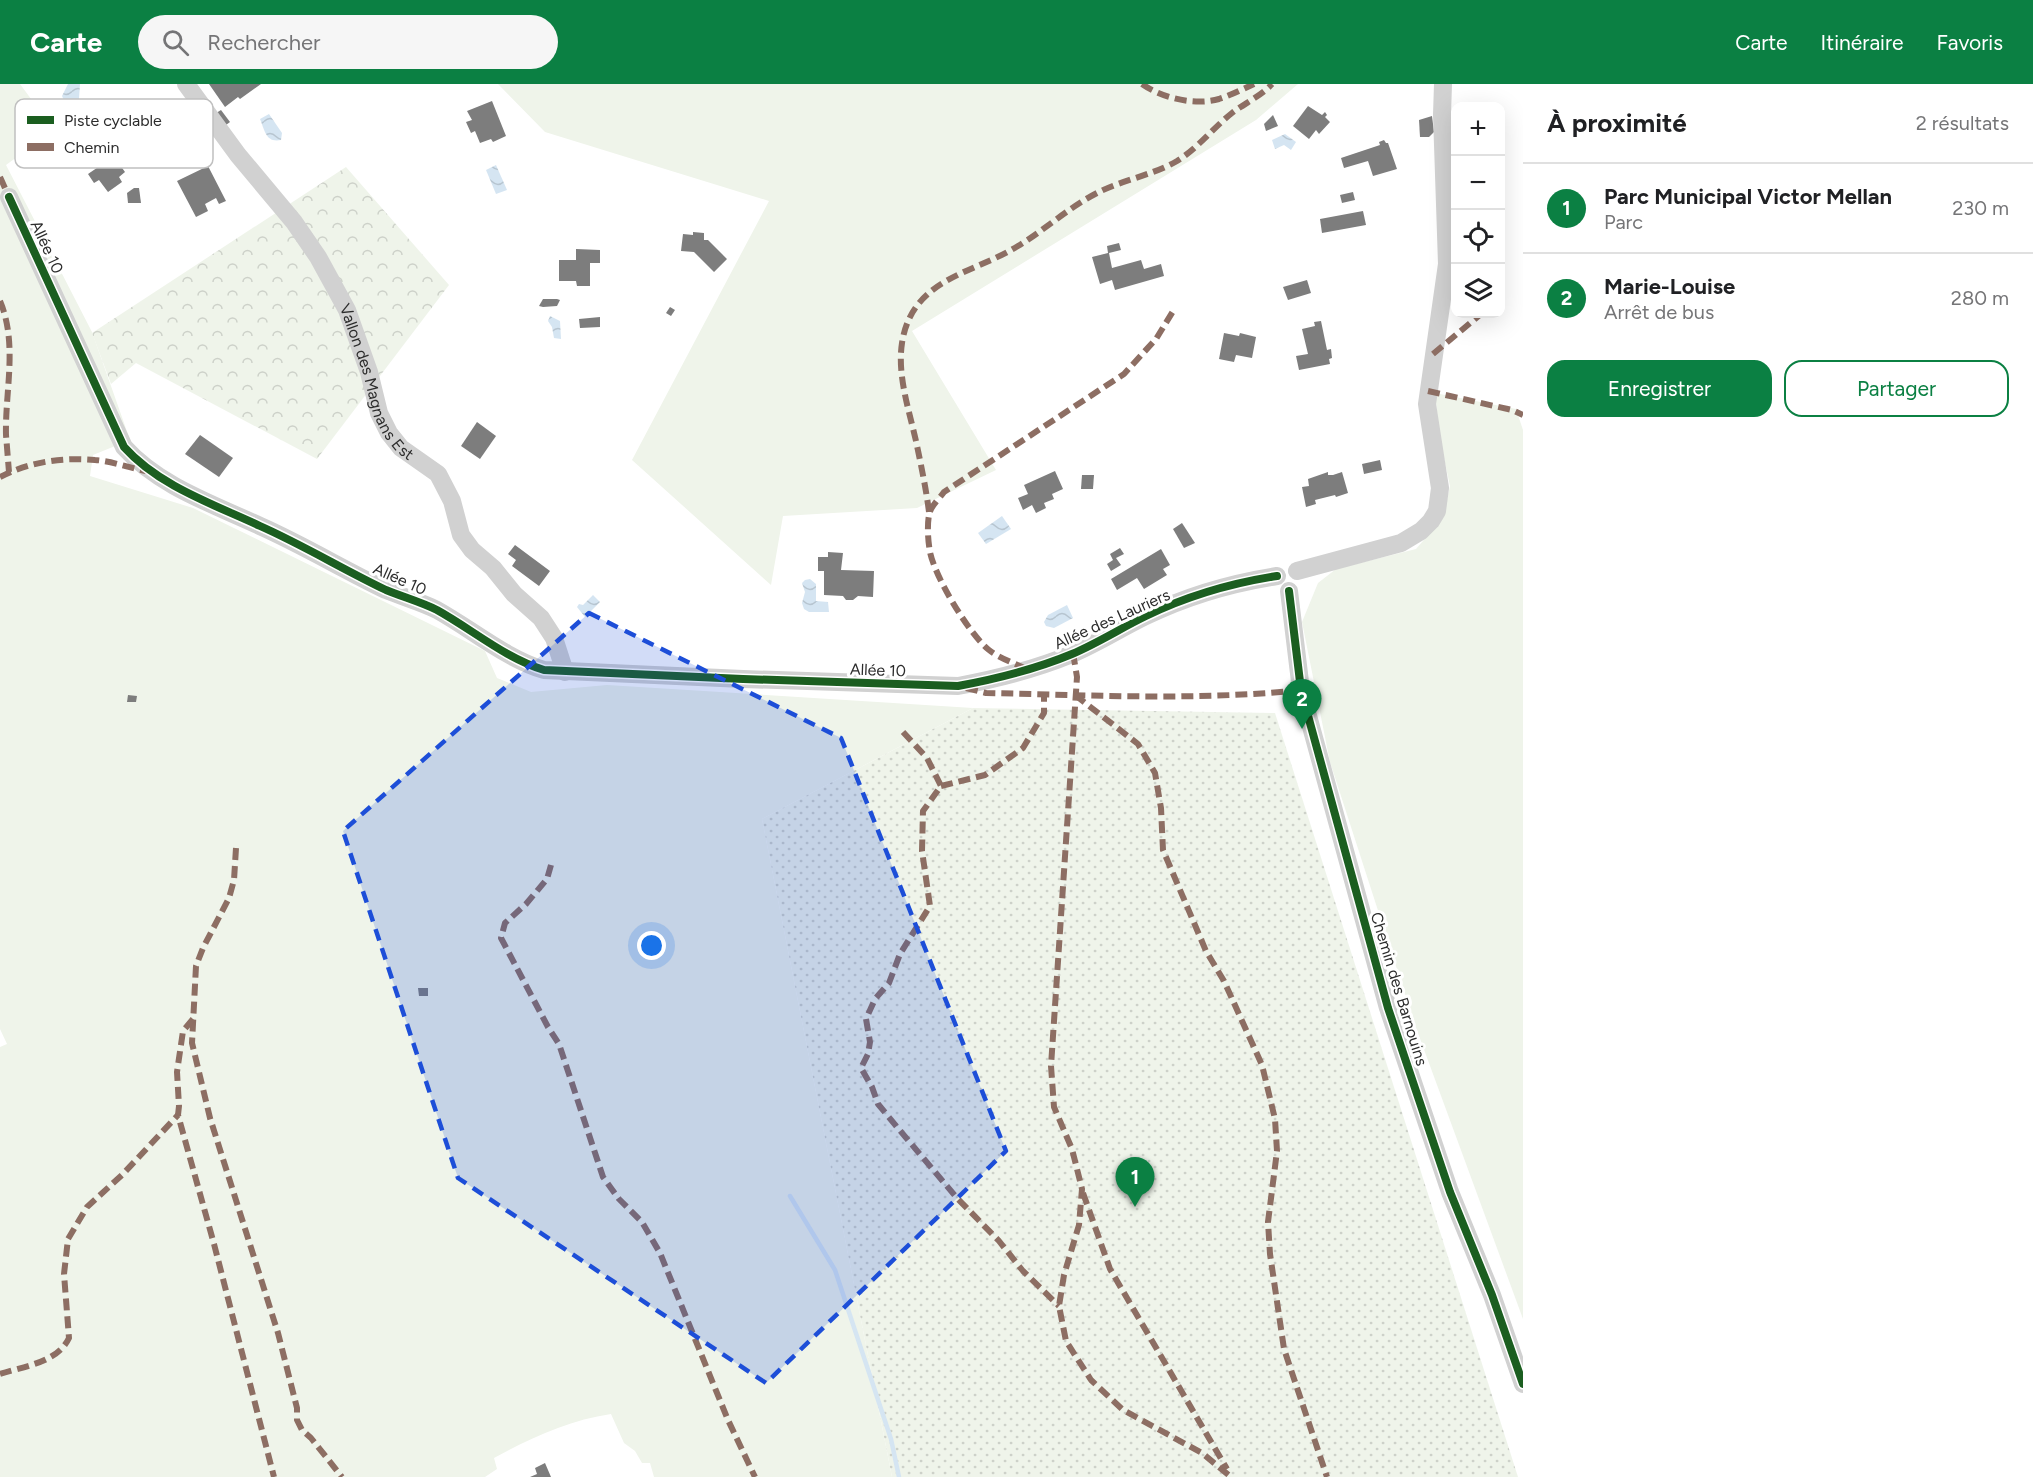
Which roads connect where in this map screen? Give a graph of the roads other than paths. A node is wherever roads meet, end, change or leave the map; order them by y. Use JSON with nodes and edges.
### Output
{"nodes":[{"id":1,"x":186,"y":84,"type":"edge"},
{"id":2,"x":1443,"y":84,"type":"edge"},
{"id":3,"x":197,"y":99,"type":"edge"},
{"id":4,"x":213,"y":121,"type":"edge"},
{"id":5,"x":9,"y":197,"type":"dead end"},
{"id":6,"x":1298,"y":571,"type":"junction"},
{"id":7,"x":1277,"y":576,"type":"junction"},
{"id":8,"x":1289,"y":591,"type":"junction"},
{"id":9,"x":565,"y":672,"type":"junction"},
{"id":10,"x":958,"y":686,"type":"joint"},
{"id":11,"x":1523,"y":1384,"type":"edge"}],
"edges":[{"from":1,"to":3,"type":"street","name":"Vallon des Magnans Est"},
{"from":2,"to":6,"type":"street"},
{"from":4,"to":9,"type":"street","name":"Vallon des Magnans Est"},
{"from":5,"to":9,"type":"street","name":"Allée 10"},
{"from":6,"to":7,"type":"street"},
{"from":6,"to":8,"type":"street"},
{"from":7,"to":8,"type":"street"},
{"from":7,"to":10,"type":"street","name":"Allée des Lauriers"},
{"from":8,"to":11,"type":"street","name":"Chemin des Barnouins"},
{"from":9,"to":10,"type":"street","name":"Allée 10"}]}
